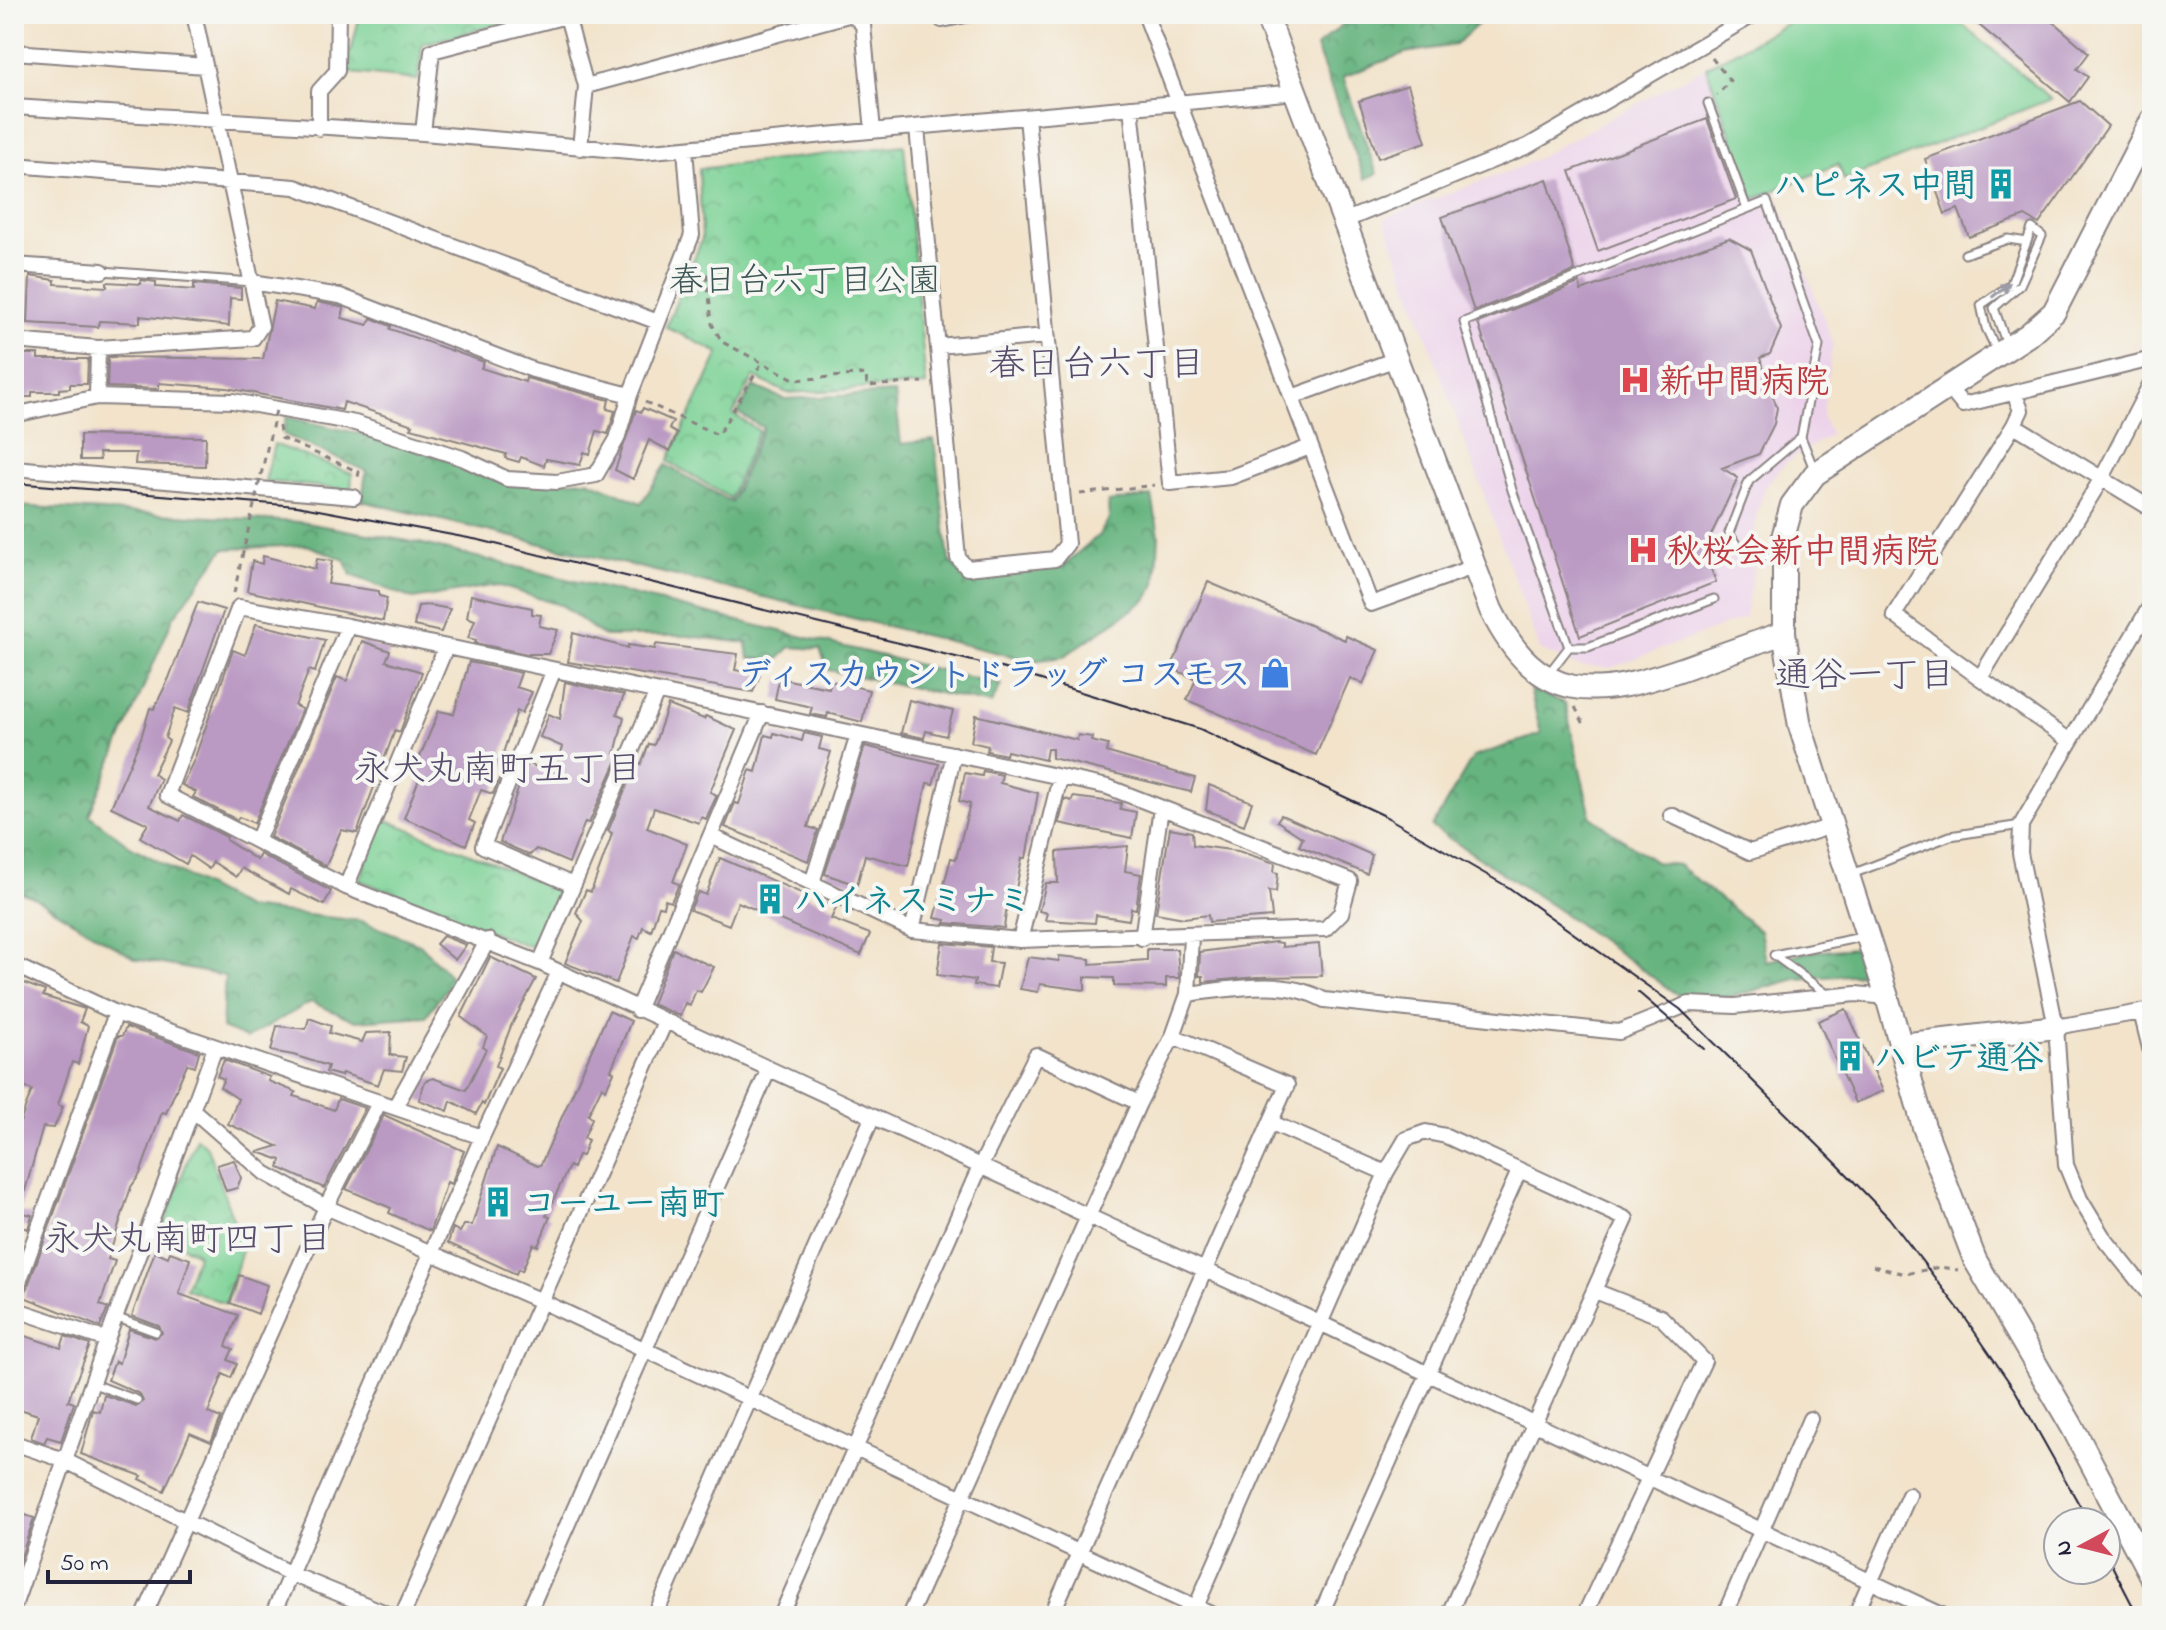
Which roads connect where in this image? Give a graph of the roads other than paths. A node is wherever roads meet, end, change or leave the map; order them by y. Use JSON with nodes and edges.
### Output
{"nodes":[{"id":1,"x":194,"y":14,"type":"edge"},
{"id":2,"x":338,"y":14,"type":"edge"},
{"id":3,"x":970,"y":14,"type":"edge"},
{"id":4,"x":1145,"y":14,"type":"edge"},
{"id":5,"x":1755,"y":14,"type":"edge"},
{"id":6,"x":570,"y":15,"type":"edge"},
{"id":7,"x":1270,"y":16,"type":"edge"},
{"id":8,"x":942,"y":20,"type":"dead end"},
{"id":9,"x":14,"y":52,"type":"edge"},
{"id":10,"x":205,"y":66,"type":"junction"},
{"id":11,"x":586,"y":86,"type":"junction"},
{"id":12,"x":1296,"y":92,"type":"junction"},
{"id":13,"x":1181,"y":102,"type":"junction"},
{"id":14,"x":1708,"y":103,"type":"road end"},
{"id":15,"x":14,"y":107,"type":"edge"},
{"id":16,"x":1131,"y":107,"type":"junction"},
{"id":17,"x":1027,"y":117,"type":"junction"},
{"id":18,"x":2152,"y":120,"type":"edge"},
{"id":19,"x":217,"y":122,"type":"junction"},
{"id":20,"x":319,"y":128,"type":"junction"},
{"id":21,"x":917,"y":128,"type":"junction"},
{"id":22,"x":873,"y":131,"type":"junction"},
{"id":23,"x":423,"y":133,"type":"junction"},
{"id":24,"x":580,"y":148,"type":"junction"},
{"id":25,"x":685,"y":149,"type":"junction"},
{"id":26,"x":14,"y":165,"type":"edge"},
{"id":27,"x":230,"y":181,"type":"junction"},
{"id":28,"x":1747,"y":209,"type":"junction"},
{"id":29,"x":1346,"y":220,"type":"junction"},
{"id":30,"x":2027,"y":242,"type":"junction"},
{"id":31,"x":1965,"y":254,"type":"dead end"},
{"id":32,"x":14,"y":265,"type":"edge"},
{"id":33,"x":102,"y":271,"type":"joint"},
{"id":34,"x":252,"y":282,"type":"junction"},
{"id":35,"x":658,"y":322,"type":"junction"},
{"id":36,"x":1046,"y":336,"type":"junction"},
{"id":37,"x":14,"y":341,"type":"edge"},
{"id":38,"x":938,"y":346,"type":"junction"},
{"id":39,"x":98,"y":348,"type":"junction"},
{"id":40,"x":2004,"y":351,"type":"junction"},
{"id":41,"x":1399,"y":358,"type":"junction"},
{"id":42,"x":2152,"y":359,"type":"edge"},
{"id":43,"x":2152,"y":381,"type":"edge"},
{"id":44,"x":1949,"y":388,"type":"junction"},
{"id":45,"x":2014,"y":393,"type":"junction"},
{"id":46,"x":630,"y":395,"type":"junction"},
{"id":47,"x":97,"y":397,"type":"junction"},
{"id":48,"x":1292,"y":397,"type":"junction"},
{"id":49,"x":14,"y":415,"type":"edge"},
{"id":50,"x":2014,"y":425,"type":"junction"},
{"id":51,"x":1801,"y":437,"type":"junction"},
{"id":52,"x":1310,"y":447,"type":"junction"},
{"id":53,"x":14,"y":468,"type":"edge"},
{"id":54,"x":1815,"y":474,"type":"junction"},
{"id":55,"x":2102,"y":478,"type":"junction"},
{"id":56,"x":354,"y":497,"type":"road end"},
{"id":57,"x":2152,"y":509,"type":"edge"},
{"id":58,"x":1783,"y":562,"type":"junction"},
{"id":59,"x":1476,"y":566,"type":"junction"},
{"id":60,"x":1714,"y":599,"type":"dead end"},
{"id":61,"x":2152,"y":603,"type":"edge"},
{"id":62,"x":348,"y":626,"type":"junction"},
{"id":63,"x":1784,"y":633,"type":"junction"},
{"id":64,"x":446,"y":647,"type":"junction"},
{"id":65,"x":1569,"y":647,"type":"junction"},
{"id":66,"x":553,"y":672,"type":"junction"},
{"id":67,"x":1546,"y":677,"type":"junction"},
{"id":68,"x":1980,"y":678,"type":"junction"},
{"id":69,"x":656,"y":694,"type":"junction"},
{"id":70,"x":762,"y":713,"type":"junction"},
{"id":71,"x":858,"y":735,"type":"junction"},
{"id":72,"x":2070,"y":741,"type":"junction"},
{"id":73,"x":954,"y":754,"type":"junction"},
{"id":74,"x":1060,"y":778,"type":"junction"},
{"id":75,"x":1161,"y":808,"type":"junction"},
{"id":76,"x":1671,"y":815,"type":"dead end"},
{"id":77,"x":2021,"y":825,"type":"junction"},
{"id":78,"x":1832,"y":826,"type":"junction"},
{"id":79,"x":711,"y":836,"type":"junction"},
{"id":80,"x":257,"y":841,"type":"junction"},
{"id":81,"x":1847,"y":875,"type":"junction"},
{"id":82,"x":812,"y":883,"type":"junction"},
{"id":83,"x":573,"y":885,"type":"junction"},
{"id":84,"x":346,"y":887,"type":"junction"},
{"id":85,"x":912,"y":930,"type":"junction"},
{"id":86,"x":1191,"y":936,"type":"junction"},
{"id":87,"x":1867,"y":936,"type":"junction"},
{"id":88,"x":1142,"y":938,"type":"junction"},
{"id":89,"x":488,"y":940,"type":"junction"},
{"id":90,"x":1020,"y":940,"type":"junction"},
{"id":91,"x":540,"y":963,"type":"junction"},
{"id":92,"x":14,"y":965,"type":"edge"},
{"id":93,"x":558,"y":974,"type":"junction"},
{"id":94,"x":1188,"y":994,"type":"junction"},
{"id":95,"x":1828,"y":995,"type":"junction"},
{"id":96,"x":1887,"y":997,"type":"junction"},
{"id":97,"x":637,"y":1010,"type":"junction"},
{"id":98,"x":2146,"y":1011,"type":"edge"},
{"id":99,"x":116,"y":1013,"type":"junction"},
{"id":100,"x":664,"y":1024,"type":"junction"},
{"id":101,"x":2056,"y":1027,"type":"junction"},
{"id":102,"x":1173,"y":1036,"type":"junction"},
{"id":103,"x":1901,"y":1045,"type":"junction"},
{"id":104,"x":215,"y":1048,"type":"junction"},
{"id":105,"x":2152,"y":1056,"type":"edge"},
{"id":106,"x":768,"y":1071,"type":"junction"},
{"id":107,"x":379,"y":1103,"type":"junction"},
{"id":108,"x":1139,"y":1103,"type":"junction"},
{"id":109,"x":395,"y":1107,"type":"junction"},
{"id":110,"x":194,"y":1111,"type":"junction"},
{"id":111,"x":872,"y":1118,"type":"junction"},
{"id":112,"x":1272,"y":1123,"type":"junction"},
{"id":113,"x":482,"y":1137,"type":"junction"},
{"id":114,"x":979,"y":1169,"type":"junction"},
{"id":115,"x":1519,"y":1171,"type":"junction"},
{"id":116,"x":1386,"y":1173,"type":"junction"},
{"id":117,"x":326,"y":1207,"type":"junction"},
{"id":118,"x":1088,"y":1219,"type":"junction"},
{"id":119,"x":431,"y":1253,"type":"junction"},
{"id":120,"x":1201,"y":1271,"type":"junction"},
{"id":121,"x":1595,"y":1291,"type":"junction"},
{"id":122,"x":14,"y":1296,"type":"edge"},
{"id":123,"x":2152,"y":1298,"type":"edge"},
{"id":124,"x":541,"y":1301,"type":"junction"},
{"id":125,"x":14,"y":1309,"type":"edge"},
{"id":126,"x":115,"y":1317,"type":"junction"},
{"id":127,"x":1322,"y":1324,"type":"junction"},
{"id":128,"x":156,"y":1332,"type":"dead end"},
{"id":129,"x":107,"y":1340,"type":"junction"},
{"id":130,"x":643,"y":1352,"type":"junction"},
{"id":131,"x":1426,"y":1373,"type":"junction"},
{"id":132,"x":91,"y":1383,"type":"junction"},
{"id":133,"x":137,"y":1400,"type":"dead end"},
{"id":134,"x":750,"y":1400,"type":"junction"},
{"id":135,"x":1810,"y":1419,"type":"dead end"},
{"id":136,"x":1535,"y":1425,"type":"junction"},
{"id":137,"x":14,"y":1443,"type":"edge"},
{"id":138,"x":858,"y":1449,"type":"junction"},
{"id":139,"x":64,"y":1460,"type":"junction"},
{"id":140,"x":1649,"y":1478,"type":"junction"},
{"id":141,"x":1909,"y":1495,"type":"dead end"},
{"id":142,"x":962,"y":1497,"type":"junction"},
{"id":143,"x":187,"y":1521,"type":"junction"},
{"id":144,"x":1763,"y":1531,"type":"junction"},
{"id":145,"x":1079,"y":1554,"type":"junction"},
{"id":146,"x":291,"y":1574,"type":"junction"},
{"id":147,"x":19,"y":1578,"type":"edge"},
{"id":148,"x":2152,"y":1578,"type":"edge"},
{"id":149,"x":1871,"y":1583,"type":"junction"},
{"id":150,"x":14,"y":1606,"type":"edge"},
{"id":151,"x":1194,"y":1612,"type":"edge"},
{"id":152,"x":144,"y":1616,"type":"edge"},
{"id":153,"x":272,"y":1616,"type":"edge"},
{"id":154,"x":393,"y":1616,"type":"edge"},
{"id":155,"x":402,"y":1616,"type":"edge"},
{"id":156,"x":527,"y":1616,"type":"edge"},
{"id":157,"x":655,"y":1616,"type":"edge"},
{"id":158,"x":781,"y":1616,"type":"edge"},
{"id":159,"x":909,"y":1616,"type":"edge"},
{"id":160,"x":1051,"y":1616,"type":"edge"},
{"id":161,"x":1215,"y":1616,"type":"edge"},
{"id":162,"x":1320,"y":1616,"type":"edge"},
{"id":163,"x":1448,"y":1616,"type":"edge"},
{"id":164,"x":1584,"y":1616,"type":"edge"},
{"id":165,"x":1724,"y":1616,"type":"edge"},
{"id":166,"x":1855,"y":1616,"type":"edge"},
{"id":167,"x":1944,"y":1616,"type":"edge"}],
"edges":[{"from":1,"to":10,"type":"street"},
{"from":2,"to":20,"type":"street"},
{"from":3,"to":8,"type":"street"},
{"from":4,"to":13,"type":"street"},
{"from":5,"to":29,"type":"street"},
{"from":6,"to":11,"type":"street"},
{"from":6,"to":23,"type":"street"},
{"from":7,"to":12,"type":"street"},
{"from":9,"to":10,"type":"street"},
{"from":10,"to":19,"type":"street"},
{"from":11,"to":22,"type":"street"},
{"from":11,"to":24,"type":"street"},
{"from":12,"to":13,"type":"street"},
{"from":12,"to":29,"type":"street"},
{"from":13,"to":16,"type":"street"},
{"from":13,"to":48,"type":"street"},
{"from":14,"to":28,"type":"lane"},
{"from":15,"to":19,"type":"street"},
{"from":16,"to":17,"type":"street"},
{"from":16,"to":52,"type":"street"},
{"from":17,"to":21,"type":"street"},
{"from":17,"to":36,"type":"street"},
{"from":18,"to":40,"type":"street"},
{"from":19,"to":20,"type":"street"},
{"from":19,"to":27,"type":"street"},
{"from":20,"to":23,"type":"street"},
{"from":21,"to":22,"type":"street"},
{"from":21,"to":38,"type":"street"},
{"from":22,"to":25,"type":"street"},
{"from":23,"to":24,"type":"street"},
{"from":24,"to":25,"type":"street"},
{"from":25,"to":35,"type":"street"},
{"from":26,"to":27,"type":"street"},
{"from":27,"to":34,"type":"street"},
{"from":27,"to":35,"type":"street"},
{"from":28,"to":51,"type":"lane"},
{"from":28,"to":65,"type":"lane"},
{"from":29,"to":41,"type":"street"},
{"from":30,"to":31,"type":"lane"},
{"from":40,"to":30,"type":"lane","one_way":true},
{"from":30,"to":40,"type":"lane"},
{"from":32,"to":33,"type":"street"},
{"from":33,"to":34,"type":"lane"},
{"from":34,"to":39,"type":"street"},
{"from":34,"to":46,"type":"street"},
{"from":35,"to":46,"type":"street"},
{"from":36,"to":38,"type":"street"},
{"from":36,"to":38,"type":"street"},
{"from":37,"to":39,"type":"street"},
{"from":39,"to":47,"type":"street"},
{"from":40,"to":44,"type":"street"},
{"from":41,"to":48,"type":"street"},
{"from":41,"to":59,"type":"street"},
{"from":42,"to":45,"type":"street"},
{"from":43,"to":55,"type":"street"},
{"from":44,"to":45,"type":"street"},
{"from":44,"to":54,"type":"street"},
{"from":45,"to":50,"type":"street"},
{"from":46,"to":47,"type":"street"},
{"from":47,"to":49,"type":"street"},
{"from":48,"to":52,"type":"street"},
{"from":50,"to":55,"type":"street"},
{"from":50,"to":68,"type":"street"},
{"from":51,"to":54,"type":"lane"},
{"from":51,"to":58,"type":"lane"},
{"from":52,"to":59,"type":"street"},
{"from":53,"to":56,"type":"street"},
{"from":54,"to":58,"type":"street"},
{"from":55,"to":57,"type":"street"},
{"from":55,"to":68,"type":"street"},
{"from":58,"to":63,"type":"street"},
{"from":59,"to":67,"type":"street"},
{"from":60,"to":65,"type":"lane"},
{"from":61,"to":72,"type":"street"},
{"from":62,"to":64,"type":"street"},
{"from":62,"to":80,"type":"street"},
{"from":62,"to":80,"type":"street"},
{"from":63,"to":67,"type":"street"},
{"from":63,"to":78,"type":"street"},
{"from":64,"to":66,"type":"street"},
{"from":64,"to":84,"type":"street"},
{"from":65,"to":67,"type":"lane"},
{"from":66,"to":69,"type":"street"},
{"from":66,"to":83,"type":"street"},
{"from":68,"to":72,"type":"street"},
{"from":69,"to":70,"type":"street"},
{"from":69,"to":83,"type":"street"},
{"from":70,"to":71,"type":"street"},
{"from":70,"to":79,"type":"street"},
{"from":71,"to":73,"type":"street"},
{"from":71,"to":82,"type":"street"},
{"from":72,"to":77,"type":"street"},
{"from":73,"to":74,"type":"street"},
{"from":73,"to":85,"type":"street"},
{"from":74,"to":75,"type":"street"},
{"from":74,"to":90,"type":"street"},
{"from":75,"to":86,"type":"street"},
{"from":75,"to":88,"type":"street"},
{"from":76,"to":78,"type":"street"},
{"from":77,"to":81,"type":"lane"},
{"from":77,"to":101,"type":"street"},
{"from":78,"to":81,"type":"street"},
{"from":79,"to":82,"type":"street"},
{"from":79,"to":97,"type":"street"},
{"from":80,"to":84,"type":"street"},
{"from":81,"to":87,"type":"street"},
{"from":82,"to":85,"type":"street"},
{"from":83,"to":91,"type":"street"},
{"from":84,"to":89,"type":"street"},
{"from":85,"to":90,"type":"street"},
{"from":86,"to":88,"type":"street"},
{"from":86,"to":94,"type":"street"},
{"from":87,"to":95,"type":"lane"},
{"from":87,"to":96,"type":"street"},
{"from":88,"to":90,"type":"street"},
{"from":89,"to":91,"type":"street"},
{"from":89,"to":109,"type":"street"},
{"from":91,"to":93,"type":"street"},
{"from":92,"to":99,"type":"street"},
{"from":93,"to":97,"type":"street"},
{"from":93,"to":113,"type":"street"},
{"from":94,"to":95,"type":"street"},
{"from":94,"to":102,"type":"street"},
{"from":95,"to":96,"type":"street"},
{"from":96,"to":103,"type":"street"},
{"from":97,"to":100,"type":"street"},
{"from":98,"to":101,"type":"street"},
{"from":98,"to":105,"type":"street"},
{"from":99,"to":104,"type":"street"},
{"from":99,"to":122,"type":"street"},
{"from":100,"to":106,"type":"street"},
{"from":100,"to":124,"type":"street"},
{"from":101,"to":103,"type":"street"},
{"from":101,"to":123,"type":"street"},
{"from":102,"to":108,"type":"street"},
{"from":102,"to":112,"type":"street"},
{"from":103,"to":148,"type":"street"},
{"from":104,"to":107,"type":"street"},
{"from":104,"to":110,"type":"street"},
{"from":106,"to":111,"type":"street"},
{"from":106,"to":130,"type":"street"},
{"from":107,"to":109,"type":"street"},
{"from":107,"to":117,"type":"street"},
{"from":108,"to":114,"type":"street"},
{"from":108,"to":118,"type":"street"},
{"from":109,"to":113,"type":"street"},
{"from":110,"to":117,"type":"street"},
{"from":110,"to":126,"type":"street"},
{"from":111,"to":114,"type":"street"},
{"from":111,"to":134,"type":"street"},
{"from":112,"to":116,"type":"street"},
{"from":112,"to":120,"type":"street"},
{"from":113,"to":119,"type":"street"},
{"from":114,"to":118,"type":"street"},
{"from":114,"to":138,"type":"street"},
{"from":115,"to":116,"type":"street"},
{"from":115,"to":121,"type":"street"},
{"from":115,"to":131,"type":"street"},
{"from":116,"to":127,"type":"street"},
{"from":117,"to":119,"type":"street"},
{"from":117,"to":143,"type":"street"},
{"from":118,"to":120,"type":"street"},
{"from":118,"to":142,"type":"street"},
{"from":119,"to":124,"type":"street"},
{"from":119,"to":146,"type":"street"},
{"from":120,"to":127,"type":"street"},
{"from":120,"to":145,"type":"street"},
{"from":121,"to":136,"type":"street"},
{"from":121,"to":140,"type":"street"},
{"from":124,"to":130,"type":"street"},
{"from":124,"to":155,"type":"street"},
{"from":125,"to":129,"type":"street"},
{"from":126,"to":128,"type":"lane"},
{"from":126,"to":129,"type":"street"},
{"from":127,"to":131,"type":"street"},
{"from":127,"to":151,"type":"street"},
{"from":129,"to":132,"type":"street"},
{"from":130,"to":134,"type":"street"},
{"from":130,"to":156,"type":"street"},
{"from":131,"to":136,"type":"street"},
{"from":131,"to":162,"type":"street"},
{"from":132,"to":133,"type":"lane"},
{"from":132,"to":139,"type":"street"},
{"from":134,"to":138,"type":"street"},
{"from":134,"to":157,"type":"street"},
{"from":135,"to":144,"type":"street"},
{"from":136,"to":140,"type":"street"},
{"from":136,"to":163,"type":"street"},
{"from":137,"to":139,"type":"street"},
{"from":138,"to":142,"type":"street"},
{"from":138,"to":158,"type":"street"},
{"from":139,"to":143,"type":"street"},
{"from":139,"to":147,"type":"street"},
{"from":140,"to":144,"type":"street"},
{"from":140,"to":164,"type":"street"},
{"from":141,"to":149,"type":"street"},
{"from":142,"to":145,"type":"street"},
{"from":142,"to":159,"type":"street"},
{"from":143,"to":146,"type":"street"},
{"from":143,"to":152,"type":"street"},
{"from":144,"to":149,"type":"street"},
{"from":144,"to":165,"type":"street"},
{"from":145,"to":151,"type":"street"},
{"from":145,"to":160,"type":"street"},
{"from":146,"to":153,"type":"street"},
{"from":146,"to":154,"type":"street"},
{"from":147,"to":150,"type":"street"},
{"from":149,"to":166,"type":"street"},
{"from":149,"to":167,"type":"street"},
{"from":151,"to":161,"type":"street"}]}
